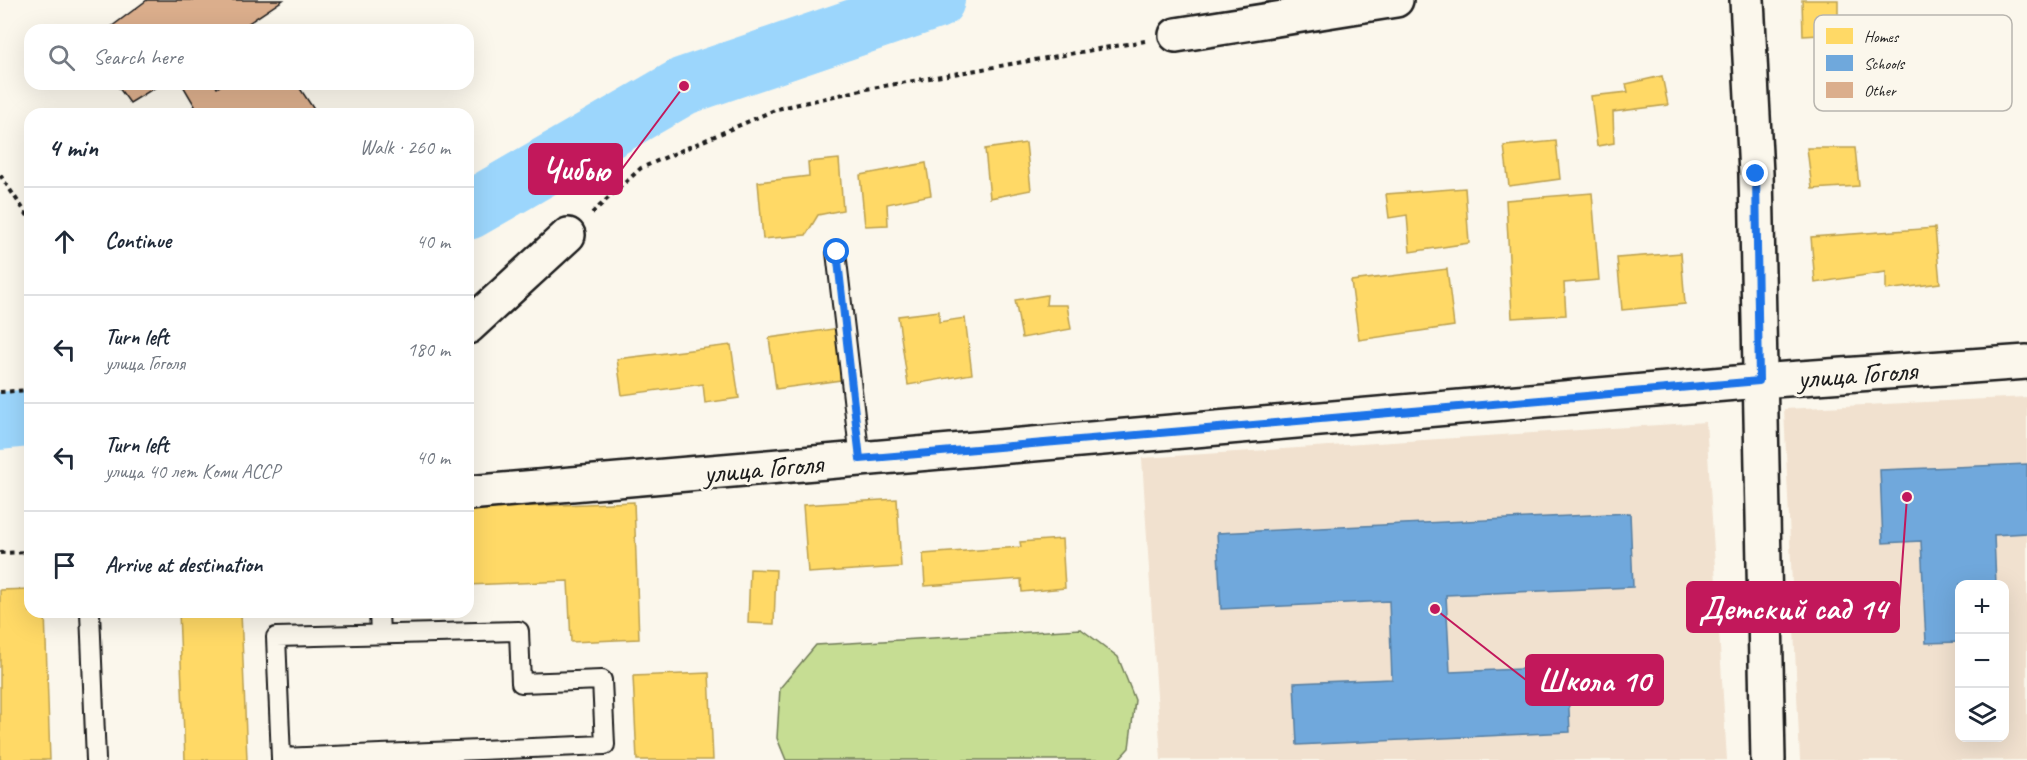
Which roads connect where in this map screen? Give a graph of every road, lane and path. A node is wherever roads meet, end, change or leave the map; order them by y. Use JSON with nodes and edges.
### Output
{"nodes":[{"id":1,"x":1396,"y":0,"type":"edge"},
{"id":2,"x":1747,"y":0,"type":"edge"},
{"id":3,"x":1176,"y":35,"type":"joint"},
{"id":4,"x":0,"y":175,"type":"edge"},
{"id":5,"x":24,"y":210,"type":"edge"},
{"id":6,"x":568,"y":235,"type":"joint"},
{"id":7,"x":837,"y":252,"type":"dead end"},
{"id":8,"x":474,"y":321,"type":"edge"},
{"id":9,"x":2027,"y":362,"type":"edge"},
{"id":10,"x":1759,"y":381,"type":"junction"},
{"id":11,"x":24,"y":390,"type":"edge"},
{"id":12,"x":0,"y":392,"type":"edge"},
{"id":13,"x":860,"y":459,"type":"junction"},
{"id":14,"x":474,"y":492,"type":"edge"},
{"id":15,"x":24,"y":552,"type":"edge"},
{"id":16,"x":0,"y":553,"type":"edge"},
{"id":17,"x":90,"y":618,"type":"edge"},
{"id":18,"x":379,"y":618,"type":"edge"},
{"id":19,"x":380,"y":634,"type":"junction"},
{"id":20,"x":281,"y":759,"type":"edge"},
{"id":21,"x":96,"y":760,"type":"edge"},
{"id":22,"x":1768,"y":760,"type":"edge"}],
"edges":[{"from":1,"to":3,"type":"street"},
{"from":2,"to":10,"type":"street"},
{"from":3,"to":6,"type":"path"},
{"from":4,"to":5,"type":"path"},
{"from":6,"to":8,"type":"street"},
{"from":7,"to":13,"type":"lane"},
{"from":9,"to":10,"type":"street","name":"улица Гоголя"},
{"from":10,"to":13,"type":"street","name":"улица Гоголя"},
{"from":10,"to":22,"type":"street"},
{"from":11,"to":12,"type":"path"},
{"from":13,"to":14,"type":"street","name":"улица Гоголя"},
{"from":15,"to":16,"type":"path"},
{"from":17,"to":21,"type":"lane"},
{"from":18,"to":19,"type":"lane"},
{"from":19,"to":20,"type":"lane"},
{"from":19,"to":20,"type":"lane"}]}
